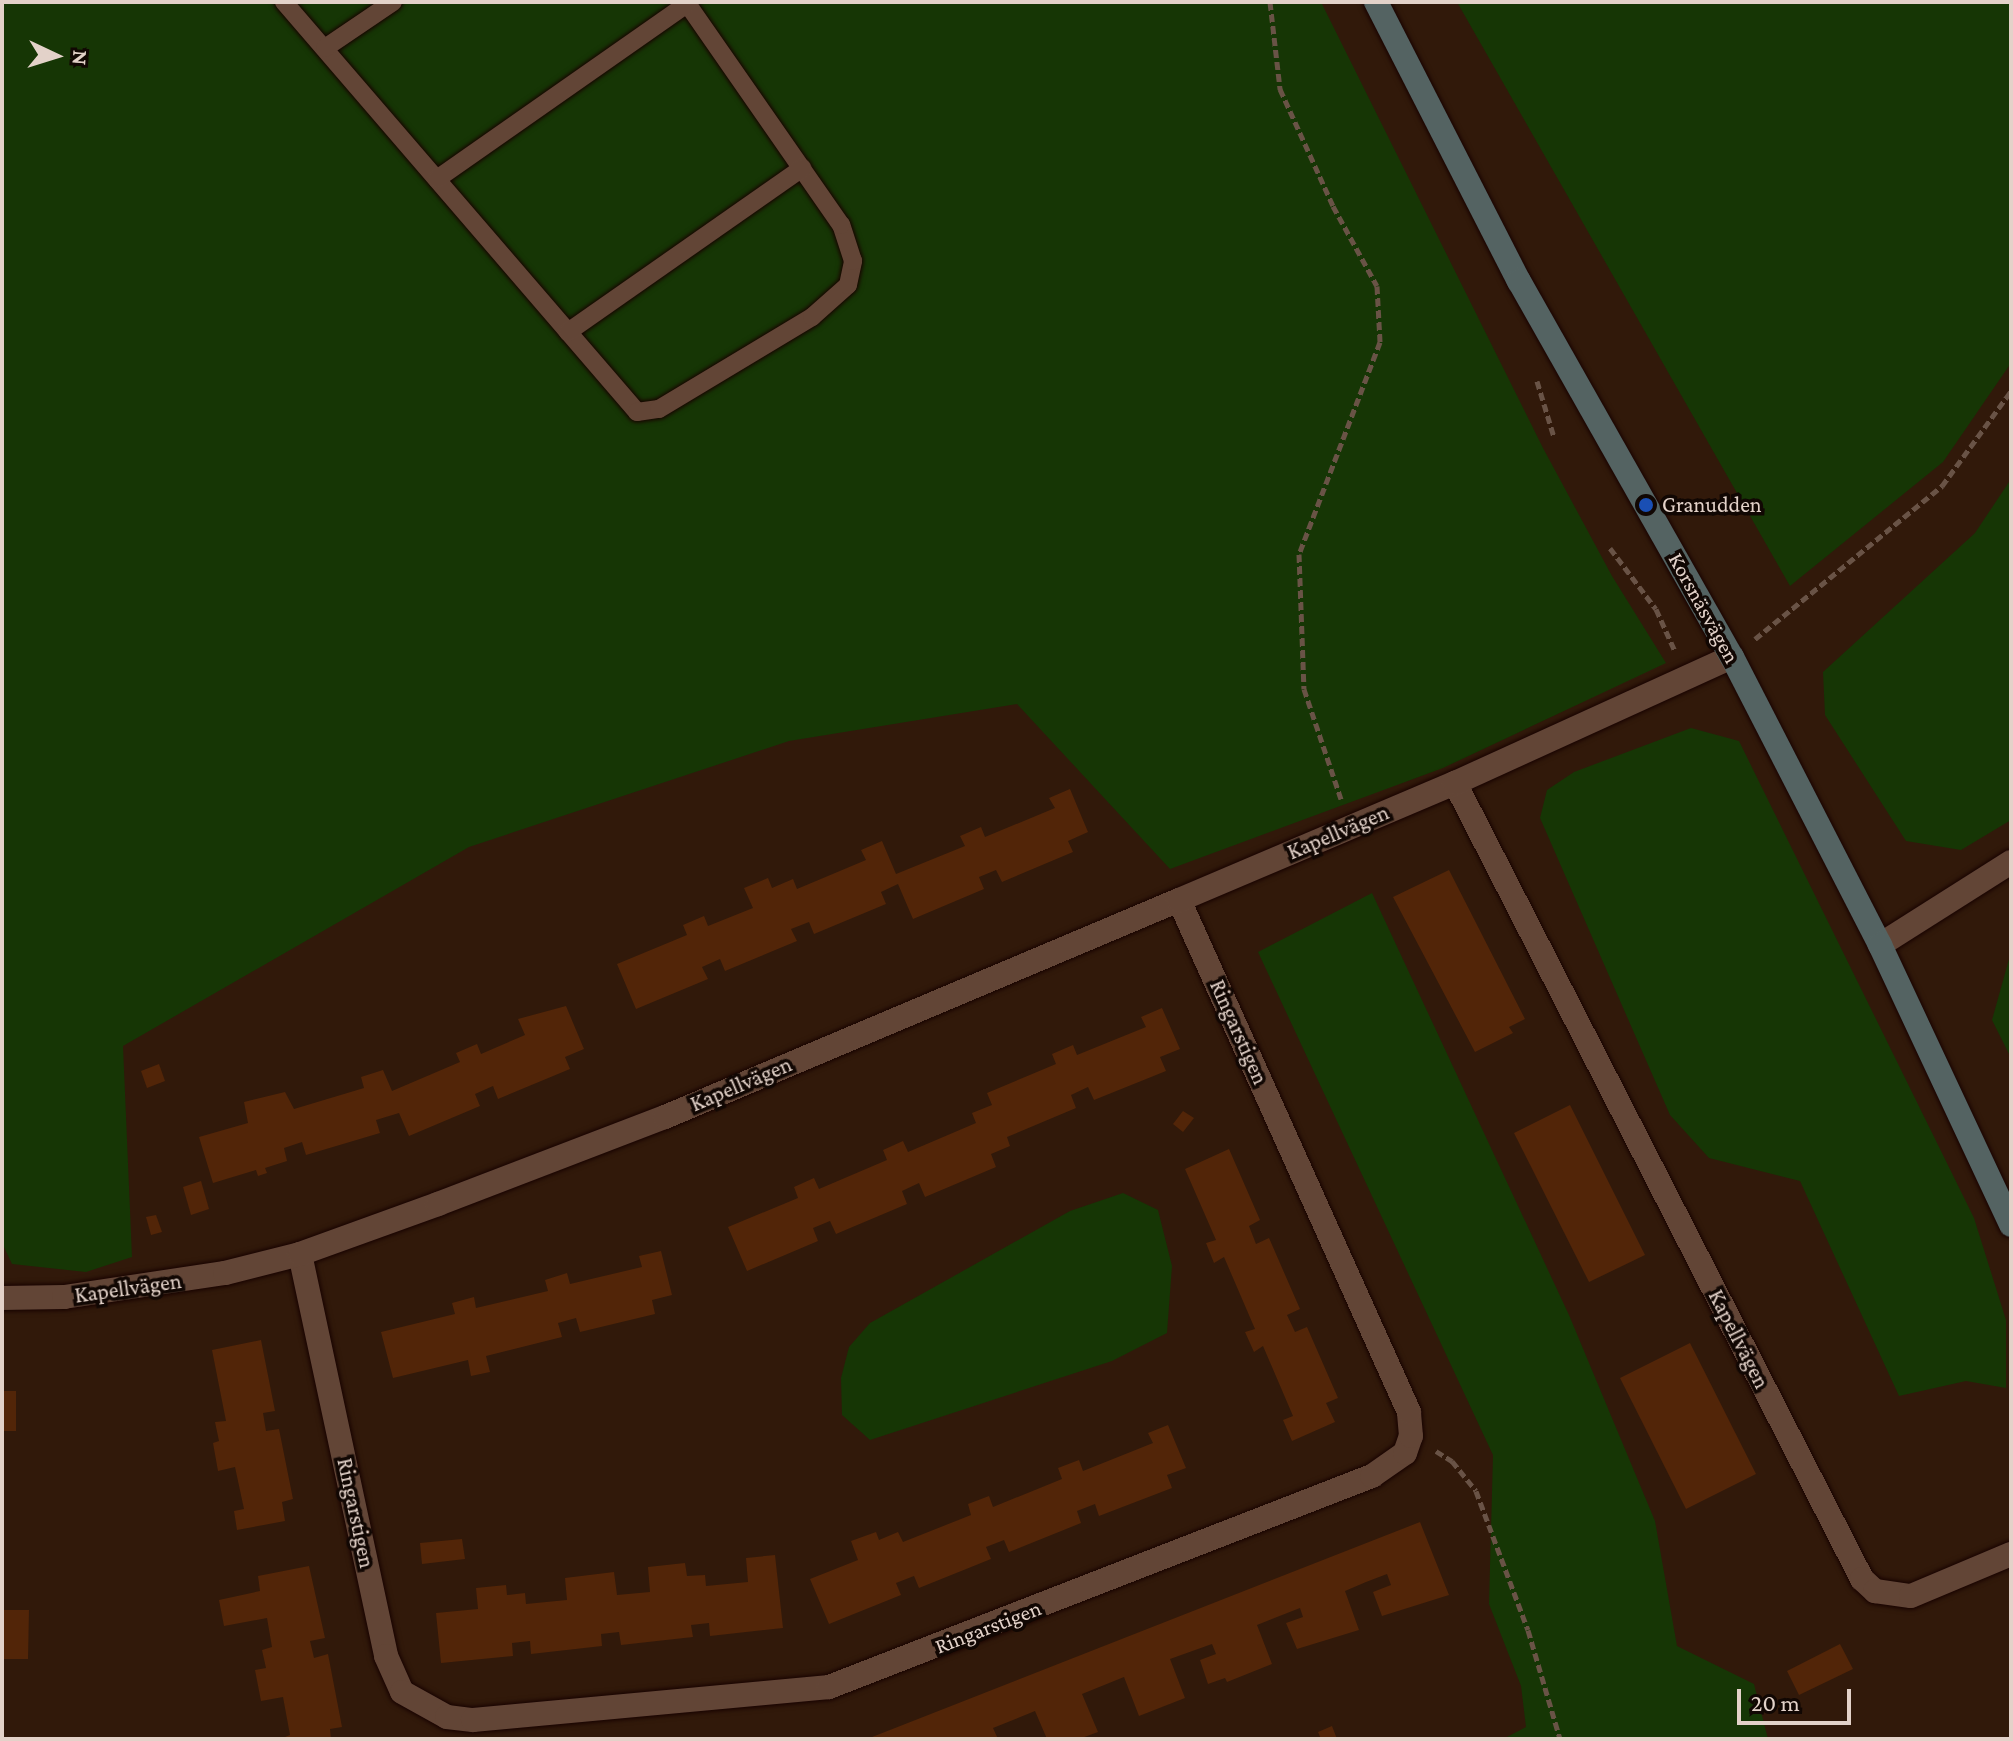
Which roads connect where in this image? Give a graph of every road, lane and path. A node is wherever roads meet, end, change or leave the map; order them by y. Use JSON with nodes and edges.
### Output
{"nodes":[{"id":1,"x":284,"y":2,"type":"edge"},
{"id":2,"x":393,"y":2,"type":"edge"},
{"id":3,"x":1270,"y":2,"type":"edge"},
{"id":4,"x":1376,"y":2,"type":"edge"},
{"id":5,"x":686,"y":3,"type":"edge"},
{"id":6,"x":325,"y":48,"type":"junction"},
{"id":7,"x":802,"y":168,"type":"junction"},
{"id":8,"x":437,"y":179,"type":"junction"},
{"id":9,"x":568,"y":332,"type":"junction"},
{"id":10,"x":2011,"y":391,"type":"edge"},
{"id":11,"x":1610,"y":548,"type":"dead end"},
{"id":12,"x":1732,"y":657,"type":"junction"},
{"id":13,"x":1687,"y":677,"type":"junction"},
{"id":14,"x":1455,"y":783,"type":"junction"},
{"id":15,"x":1350,"y":827,"type":"junction"},
{"id":16,"x":2011,"y":862,"type":"edge"},
{"id":17,"x":1179,"y":900,"type":"junction"},
{"id":18,"x":1880,"y":945,"type":"junction"},
{"id":19,"x":2011,"y":1225,"type":"edge"},
{"id":20,"x":300,"y":1254,"type":"junction"},
{"id":21,"x":2,"y":1298,"type":"edge"},
{"id":22,"x":1411,"y":1436,"type":"junction"},
{"id":23,"x":2011,"y":1554,"type":"edge"},
{"id":24,"x":1560,"y":1739,"type":"edge"}],
"edges":[{"from":1,"to":6,"type":"lane"},
{"from":2,"to":6,"type":"lane"},
{"from":3,"to":15,"type":"path"},
{"from":4,"to":12,"type":"street","name":"Korsnäsvägen"},
{"from":5,"to":7,"type":"lane"},
{"from":5,"to":8,"type":"lane"},
{"from":6,"to":8,"type":"lane"},
{"from":7,"to":9,"type":"lane"},
{"from":7,"to":9,"type":"lane"},
{"from":8,"to":9,"type":"lane"},
{"from":10,"to":12,"type":"path"},
{"from":11,"to":13,"type":"path"},
{"from":12,"to":13,"type":"street","name":"Kapellvägen"},
{"from":12,"to":18,"type":"street","name":"Korsnäsvägen"},
{"from":13,"to":14,"type":"street","name":"Kapellvägen"},
{"from":14,"to":15,"type":"street","name":"Kapellvägen"},
{"from":14,"to":23,"type":"street","name":"Kapellvägen"},
{"from":15,"to":17,"type":"street","name":"Kapellvägen"},
{"from":16,"to":18,"type":"street"},
{"from":17,"to":20,"type":"street","name":"Kapellvägen"},
{"from":17,"to":22,"type":"street","name":"Ringarstigen"},
{"from":18,"to":19,"type":"street","name":"Korsnäsvägen"},
{"from":20,"to":21,"type":"street","name":"Kapellvägen"},
{"from":20,"to":22,"type":"street","name":"Ringarstigen"},
{"from":22,"to":24,"type":"path"}]}
